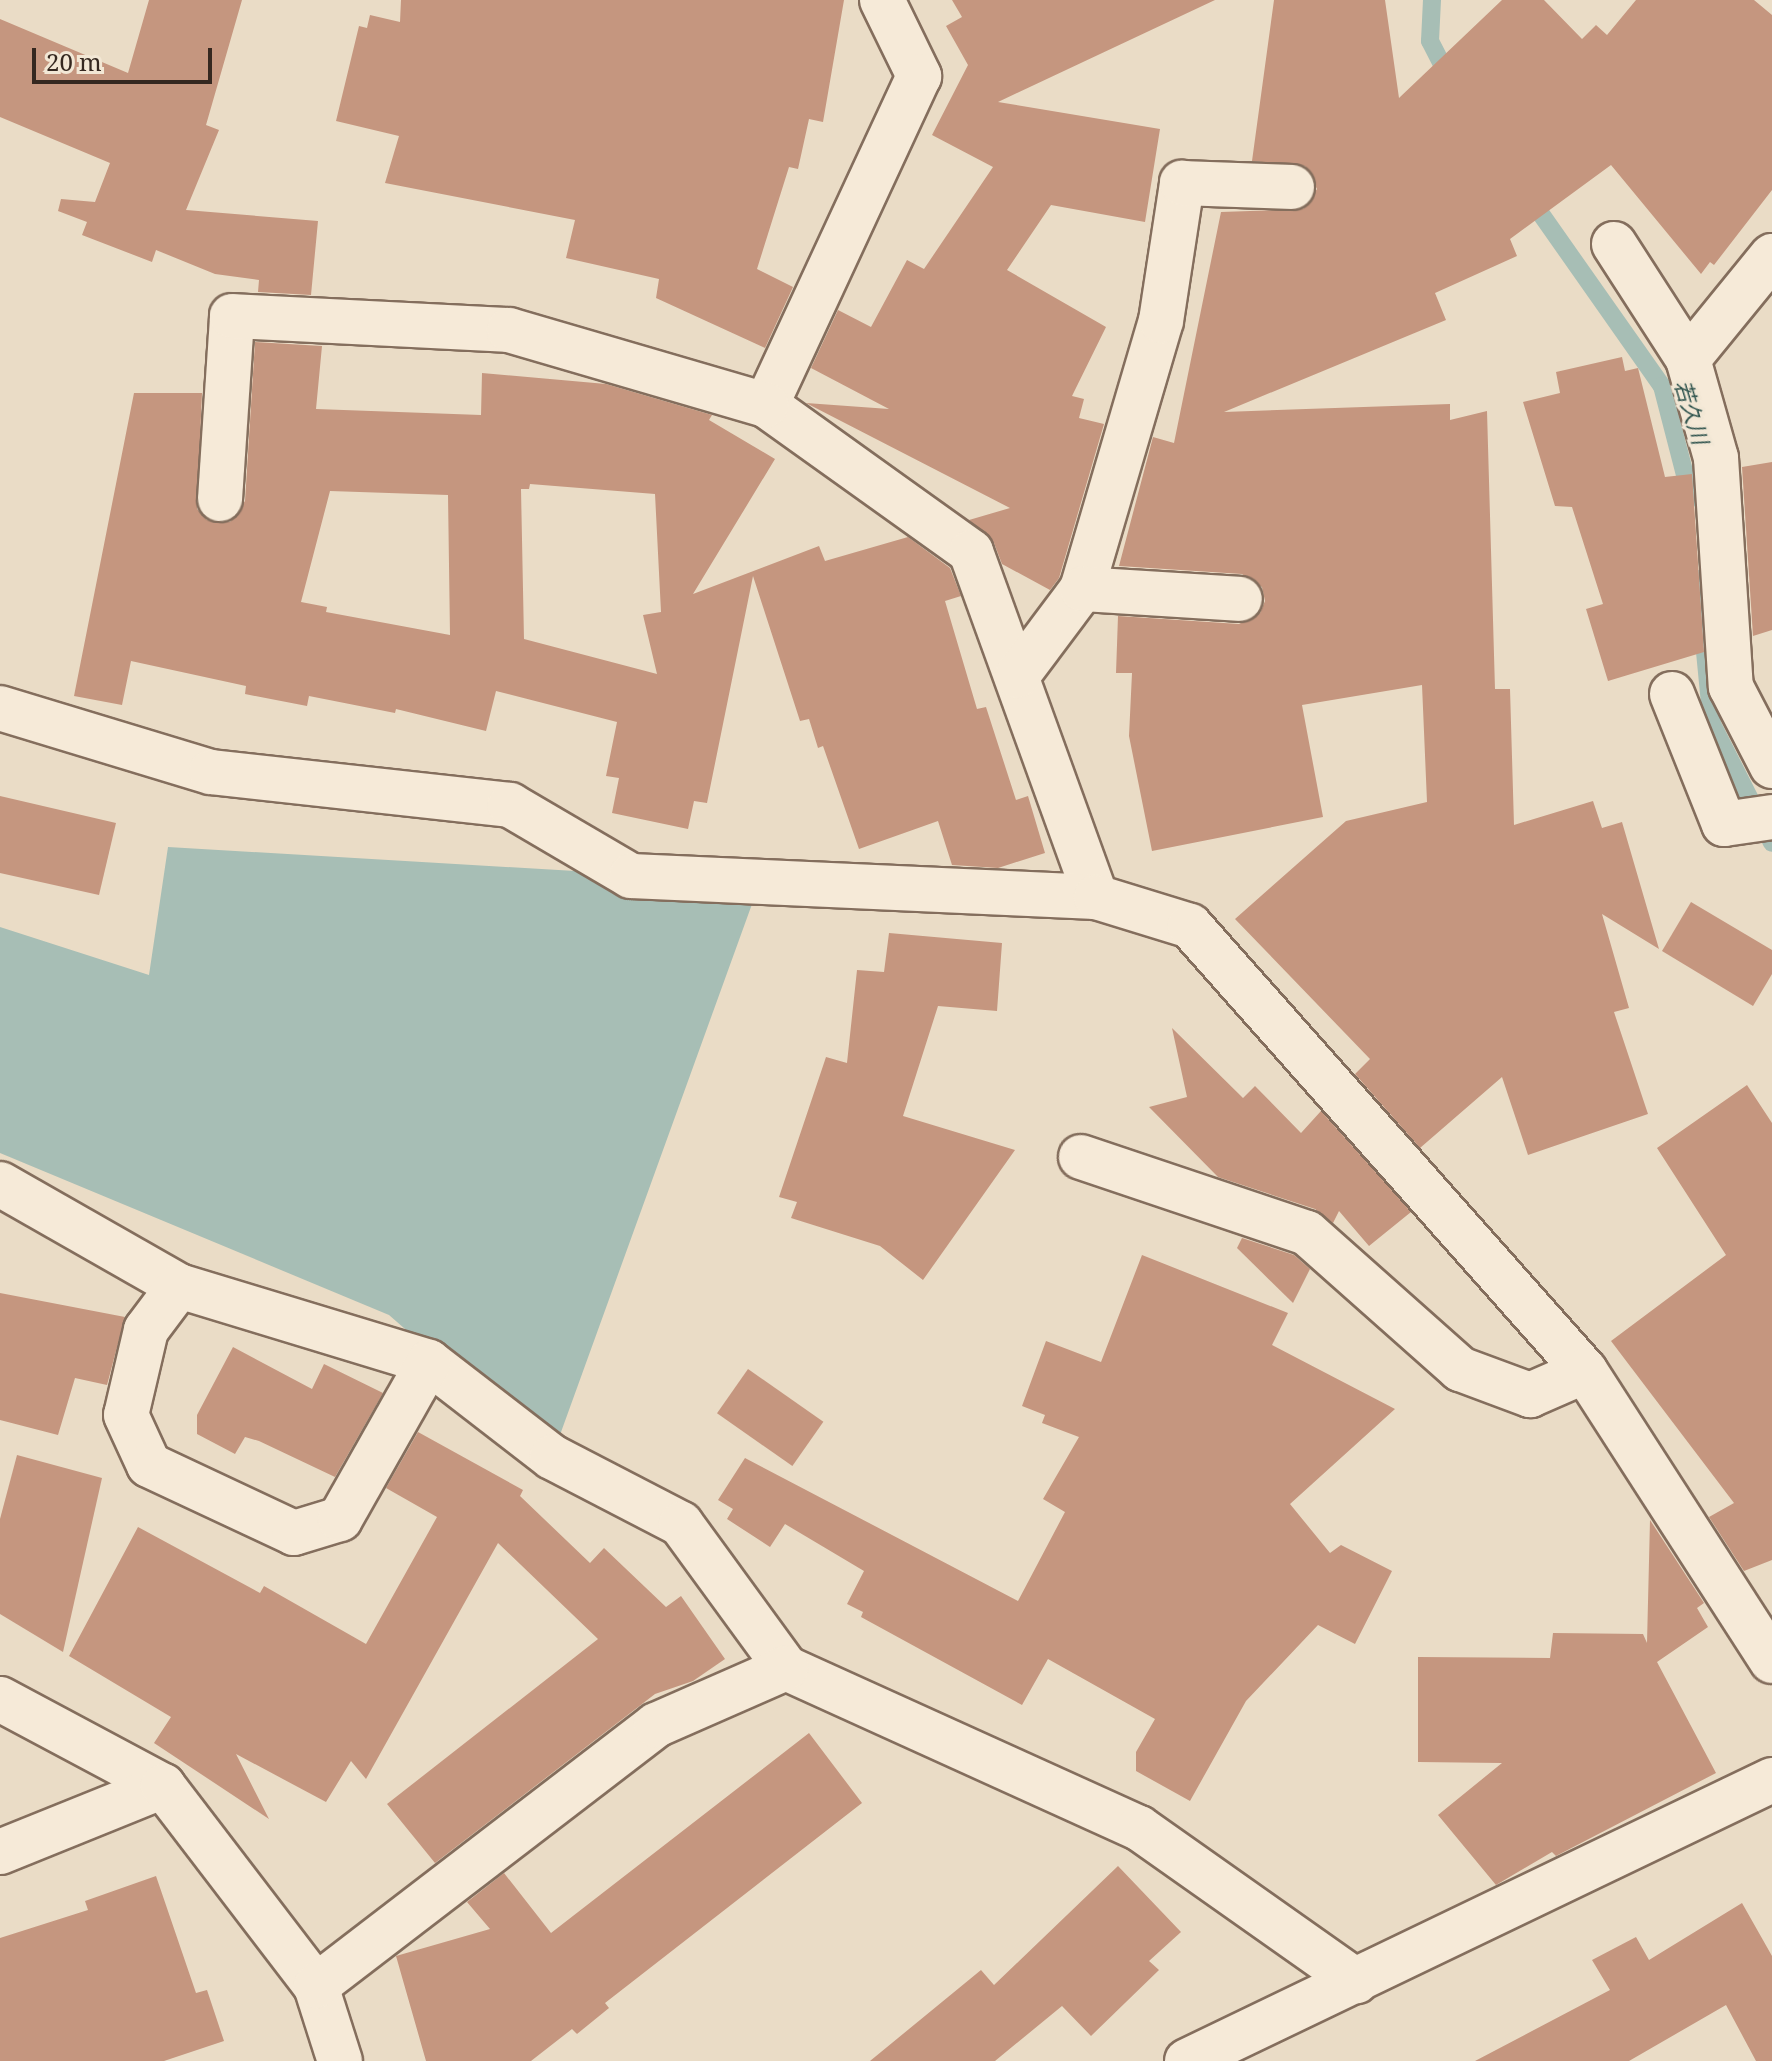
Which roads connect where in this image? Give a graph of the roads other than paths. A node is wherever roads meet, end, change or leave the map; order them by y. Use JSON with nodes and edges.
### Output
{"nodes":[{"id":1,"x":882,"y":0,"type":"edge"},
{"id":2,"x":1292,"y":187,"type":"dead end"},
{"id":3,"x":1614,"y":244,"type":"dead end"},
{"id":4,"x":1772,"y":256,"type":"edge"},
{"id":5,"x":1688,"y":359,"type":"junction"},
{"id":6,"x":766,"y":405,"type":"junction"},
{"id":7,"x":220,"y":499,"type":"dead end"},
{"id":8,"x":1082,"y":589,"type":"junction"},
{"id":9,"x":1240,"y":599,"type":"dead end"},
{"id":10,"x":1017,"y":676,"type":"junction"},
{"id":11,"x":1672,"y":694,"type":"dead end"},
{"id":12,"x":0,"y":708,"type":"edge"},
{"id":13,"x":1772,"y":766,"type":"edge"},
{"id":14,"x":1772,"y":817,"type":"edge"},
{"id":15,"x":1096,"y":897,"type":"junction"},
{"id":16,"x":1081,"y":1157,"type":"dead end"},
{"id":17,"x":0,"y":1184,"type":"edge"},
{"id":18,"x":179,"y":1286,"type":"junction"},
{"id":19,"x":429,"y":1362,"type":"junction"},
{"id":20,"x":1585,"y":1371,"type":"junction"},
{"id":21,"x":1772,"y":1661,"type":"edge"},
{"id":22,"x":786,"y":1668,"type":"junction"},
{"id":23,"x":0,"y":1699,"type":"edge"},
{"id":24,"x":1772,"y":1780,"type":"edge"},
{"id":25,"x":163,"y":1786,"type":"junction"},
{"id":26,"x":0,"y":1852,"type":"edge"},
{"id":27,"x":1356,"y":1981,"type":"junction"},
{"id":28,"x":316,"y":1986,"type":"junction"},
{"id":29,"x":1190,"y":2060,"type":"edge"},
{"id":30,"x":340,"y":2061,"type":"edge"}],
"edges":[{"from":1,"to":6,"type":"street"},
{"from":2,"to":8,"type":"street"},
{"from":3,"to":5,"type":"street"},
{"from":4,"to":5,"type":"street"},
{"from":5,"to":13,"type":"street"},
{"from":6,"to":7,"type":"street"},
{"from":6,"to":10,"type":"street"},
{"from":8,"to":9,"type":"street"},
{"from":8,"to":10,"type":"street"},
{"from":10,"to":15,"type":"street"},
{"from":11,"to":14,"type":"street"},
{"from":12,"to":15,"type":"street"},
{"from":15,"to":20,"type":"street"},
{"from":16,"to":20,"type":"street"},
{"from":17,"to":18,"type":"street"},
{"from":18,"to":19,"type":"street"},
{"from":18,"to":19,"type":"street"},
{"from":19,"to":22,"type":"street"},
{"from":20,"to":21,"type":"street"},
{"from":22,"to":27,"type":"street"},
{"from":22,"to":28,"type":"street"},
{"from":23,"to":25,"type":"street"},
{"from":24,"to":27,"type":"street"},
{"from":25,"to":26,"type":"street"},
{"from":25,"to":28,"type":"street"},
{"from":27,"to":29,"type":"street"},
{"from":28,"to":30,"type":"street"}]}
